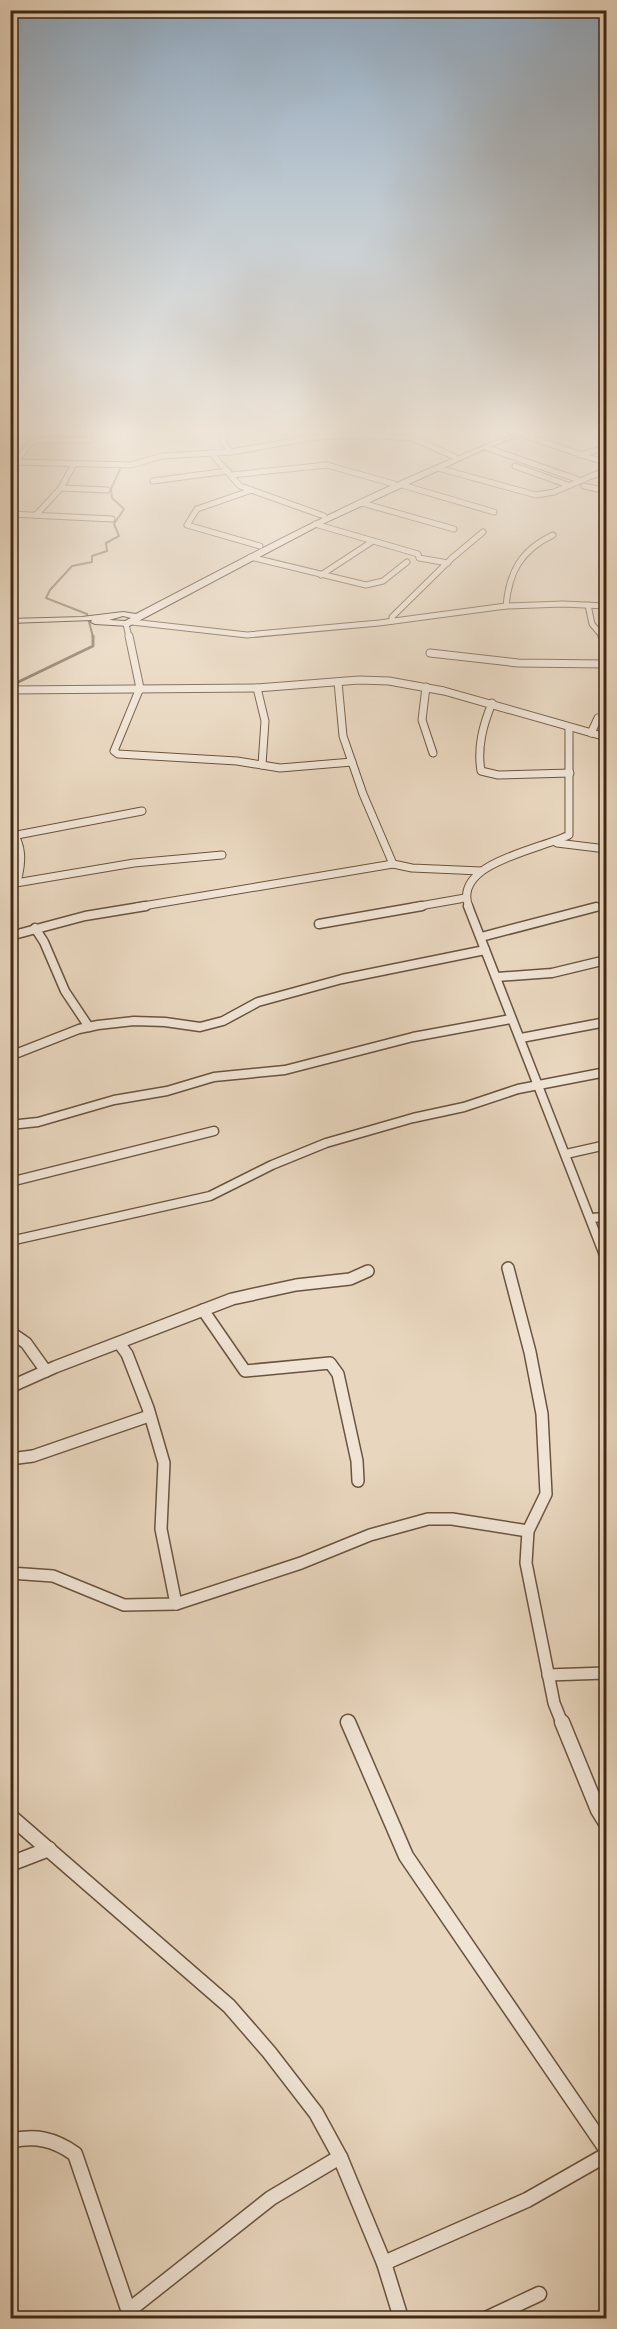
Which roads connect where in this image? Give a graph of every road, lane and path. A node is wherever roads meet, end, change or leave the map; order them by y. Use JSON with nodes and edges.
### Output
{"nodes":[{"id":1,"x":236,"y":540,"type":"edge"},
{"id":2,"x":273,"y":540,"type":"edge"},
{"id":3,"x":284,"y":540,"type":"edge"},
{"id":4,"x":369,"y":540,"type":"edge"},
{"id":5,"x":474,"y":540,"type":"edge"},
{"id":6,"x":545,"y":540,"type":"edge"},
{"id":7,"x":373,"y":541,"type":"junction"},
{"id":8,"x":260,"y":546,"type":"junction"},
{"id":9,"x":250,"y":557,"type":"junction"},
{"id":10,"x":408,"y":562,"type":"dead end"},
{"id":11,"x":448,"y":563,"type":"junction"},
{"id":12,"x":321,"y":575,"type":"junction"},
{"id":13,"x":588,"y":605,"type":"junction"},
{"id":14,"x":506,"y":606,"type":"junction"},
{"id":15,"x":606,"y":606,"type":"edge"},
{"id":16,"x":130,"y":619,"type":"junction"},
{"id":17,"x":91,"y":621,"type":"junction"},
{"id":18,"x":392,"y":621,"type":"junction"},
{"id":19,"x":10,"y":623,"type":"edge"},
{"id":20,"x":606,"y":641,"type":"edge"},
{"id":21,"x":430,"y":653,"type":"dead end"},
{"id":22,"x":606,"y":664,"type":"edge"},
{"id":23,"x":338,"y":682,"type":"junction"},
{"id":24,"x":426,"y":687,"type":"junction"},
{"id":25,"x":140,"y":688,"type":"junction"},
{"id":26,"x":257,"y":688,"type":"junction"},
{"id":27,"x":11,"y":690,"type":"edge"},
{"id":28,"x":492,"y":703,"type":"junction"},
{"id":29,"x":598,"y":718,"type":"dead end"},
{"id":30,"x":569,"y":728,"type":"junction"},
{"id":31,"x":591,"y":733,"type":"junction"},
{"id":32,"x":606,"y":736,"type":"edge"},
{"id":33,"x":433,"y":753,"type":"dead end"},
{"id":34,"x":352,"y":762,"type":"junction"},
{"id":35,"x":262,"y":765,"type":"junction"},
{"id":36,"x":570,"y":773,"type":"junction"},
{"id":37,"x":142,"y":811,"type":"dead end"},
{"id":38,"x":10,"y":829,"type":"edge"},
{"id":39,"x":17,"y":835,"type":"junction"},
{"id":40,"x":557,"y":843,"type":"junction"},
{"id":41,"x":606,"y":849,"type":"edge"},
{"id":42,"x":222,"y":855,"type":"dead end"},
{"id":43,"x":393,"y":864,"type":"junction"},
{"id":44,"x":481,"y":871,"type":"junction"},
{"id":45,"x":14,"y":883,"type":"edge"},
{"id":46,"x":465,"y":898,"type":"junction"},
{"id":47,"x":596,"y":907,"type":"dead end"},
{"id":48,"x":319,"y":924,"type":"dead end"},
{"id":49,"x":35,"y":928,"type":"junction"},
{"id":50,"x":10,"y":936,"type":"edge"},
{"id":51,"x":481,"y":938,"type":"junction"},
{"id":52,"x":485,"y":950,"type":"junction"},
{"id":53,"x":606,"y":960,"type":"edge"},
{"id":54,"x":497,"y":977,"type":"junction"},
{"id":55,"x":511,"y":1019,"type":"junction"},
{"id":56,"x":606,"y":1022,"type":"edge"},
{"id":57,"x":89,"y":1027,"type":"junction"},
{"id":58,"x":521,"y":1038,"type":"junction"},
{"id":59,"x":10,"y":1056,"type":"edge"},
{"id":60,"x":606,"y":1072,"type":"edge"},
{"id":61,"x":537,"y":1086,"type":"junction"},
{"id":62,"x":10,"y":1125,"type":"edge"},
{"id":63,"x":214,"y":1131,"type":"dead end"},
{"id":64,"x":606,"y":1145,"type":"edge"},
{"id":65,"x":566,"y":1154,"type":"junction"},
{"id":66,"x":10,"y":1182,"type":"edge"},
{"id":67,"x":606,"y":1217,"type":"edge"},
{"id":68,"x":591,"y":1218,"type":"junction"},
{"id":69,"x":10,"y":1241,"type":"edge"},
{"id":70,"x":606,"y":1260,"type":"edge"},
{"id":71,"x":508,"y":1268,"type":"dead end"},
{"id":72,"x":368,"y":1271,"type":"dead end"},
{"id":73,"x":203,"y":1310,"type":"junction"},
{"id":74,"x":10,"y":1332,"type":"edge"},
{"id":75,"x":119,"y":1343,"type":"junction"},
{"id":76,"x":46,"y":1371,"type":"junction"},
{"id":77,"x":10,"y":1387,"type":"edge"},
{"id":78,"x":150,"y":1416,"type":"junction"},
{"id":79,"x":10,"y":1459,"type":"edge"},
{"id":80,"x":358,"y":1481,"type":"dead end"},
{"id":81,"x":528,"y":1531,"type":"junction"},
{"id":82,"x":10,"y":1573,"type":"edge"},
{"id":83,"x":176,"y":1604,"type":"junction"},
{"id":84,"x":606,"y":1672,"type":"edge"},
{"id":85,"x":548,"y":1675,"type":"junction"},
{"id":86,"x":348,"y":1721,"type":"dead end"},
{"id":87,"x":10,"y":1816,"type":"edge"},
{"id":88,"x":606,"y":1823,"type":"edge"},
{"id":89,"x":49,"y":1849,"type":"junction"},
{"id":90,"x":10,"y":1864,"type":"edge"},
{"id":91,"x":10,"y":2141,"type":"edge"},
{"id":92,"x":606,"y":2149,"type":"edge"},
{"id":93,"x":606,"y":2155,"type":"edge"},
{"id":94,"x":340,"y":2157,"type":"junction"},
{"id":95,"x":384,"y":2263,"type":"junction"},
{"id":96,"x":539,"y":2294,"type":"dead end"},
{"id":97,"x":130,"y":2315,"type":"edge"},
{"id":98,"x":401,"y":2319,"type":"edge"},
{"id":99,"x":488,"y":2319,"type":"edge"}],
"edges":[{"from":1,"to":8,"type":"street"},
{"from":2,"to":8,"type":"street"},
{"from":3,"to":9,"type":"street"},
{"from":4,"to":7,"type":"street"},
{"from":5,"to":11,"type":"street"},
{"from":6,"to":14,"type":"street"},
{"from":7,"to":11,"type":"street"},
{"from":7,"to":12,"type":"street"},
{"from":8,"to":16,"type":"street"},
{"from":9,"to":12,"type":"street"},
{"from":9,"to":16,"type":"street"},
{"from":10,"to":12,"type":"street"},
{"from":11,"to":18,"type":"street"},
{"from":13,"to":14,"type":"street"},
{"from":13,"to":15,"type":"street"},
{"from":13,"to":20,"type":"street"},
{"from":14,"to":18,"type":"street"},
{"from":16,"to":17,"type":"street"},
{"from":16,"to":17,"type":"street"},
{"from":16,"to":18,"type":"street"},
{"from":16,"to":25,"type":"street"},
{"from":17,"to":19,"type":"street"},
{"from":21,"to":22,"type":"street"},
{"from":23,"to":24,"type":"street"},
{"from":23,"to":26,"type":"street"},
{"from":23,"to":34,"type":"street"},
{"from":24,"to":28,"type":"street"},
{"from":24,"to":33,"type":"street"},
{"from":25,"to":26,"type":"street"},
{"from":25,"to":27,"type":"street"},
{"from":25,"to":35,"type":"street"},
{"from":26,"to":35,"type":"street"},
{"from":28,"to":30,"type":"street"},
{"from":28,"to":36,"type":"street"},
{"from":29,"to":31,"type":"street"},
{"from":30,"to":31,"type":"street"},
{"from":30,"to":36,"type":"street"},
{"from":31,"to":32,"type":"street"},
{"from":34,"to":35,"type":"street"},
{"from":34,"to":43,"type":"street"},
{"from":36,"to":40,"type":"street"},
{"from":37,"to":39,"type":"street"},
{"from":38,"to":39,"type":"street"},
{"from":39,"to":45,"type":"street"},
{"from":40,"to":41,"type":"street"},
{"from":40,"to":44,"type":"street"},
{"from":42,"to":45,"type":"street"},
{"from":43,"to":44,"type":"street"},
{"from":43,"to":49,"type":"street"},
{"from":44,"to":46,"type":"street"},
{"from":46,"to":48,"type":"street"},
{"from":46,"to":51,"type":"street"},
{"from":47,"to":51,"type":"street"},
{"from":49,"to":50,"type":"street"},
{"from":49,"to":57,"type":"street"},
{"from":51,"to":52,"type":"street"},
{"from":52,"to":54,"type":"street"},
{"from":52,"to":57,"type":"street"},
{"from":53,"to":54,"type":"street"},
{"from":54,"to":55,"type":"street"},
{"from":55,"to":58,"type":"street"},
{"from":55,"to":62,"type":"street"},
{"from":56,"to":58,"type":"street"},
{"from":57,"to":59,"type":"street"},
{"from":58,"to":61,"type":"street"},
{"from":60,"to":61,"type":"street"},
{"from":61,"to":65,"type":"street"},
{"from":61,"to":69,"type":"street"},
{"from":63,"to":66,"type":"street"},
{"from":64,"to":65,"type":"street"},
{"from":65,"to":68,"type":"street"},
{"from":67,"to":68,"type":"street"},
{"from":68,"to":70,"type":"street"},
{"from":71,"to":81,"type":"street"},
{"from":72,"to":73,"type":"street"},
{"from":73,"to":75,"type":"street"},
{"from":73,"to":80,"type":"street"},
{"from":74,"to":76,"type":"street"},
{"from":75,"to":76,"type":"street"},
{"from":75,"to":78,"type":"street"},
{"from":76,"to":77,"type":"street"},
{"from":78,"to":79,"type":"street"},
{"from":78,"to":83,"type":"street"},
{"from":81,"to":83,"type":"street"},
{"from":81,"to":85,"type":"street"},
{"from":82,"to":83,"type":"street"},
{"from":84,"to":85,"type":"street"},
{"from":85,"to":88,"type":"street"},
{"from":86,"to":92,"type":"street"},
{"from":87,"to":89,"type":"street"},
{"from":89,"to":90,"type":"street"},
{"from":89,"to":94,"type":"street"},
{"from":91,"to":97,"type":"street"},
{"from":93,"to":95,"type":"street"},
{"from":94,"to":95,"type":"street"},
{"from":94,"to":97,"type":"street"},
{"from":95,"to":98,"type":"street"},
{"from":96,"to":99,"type":"street"}]}
